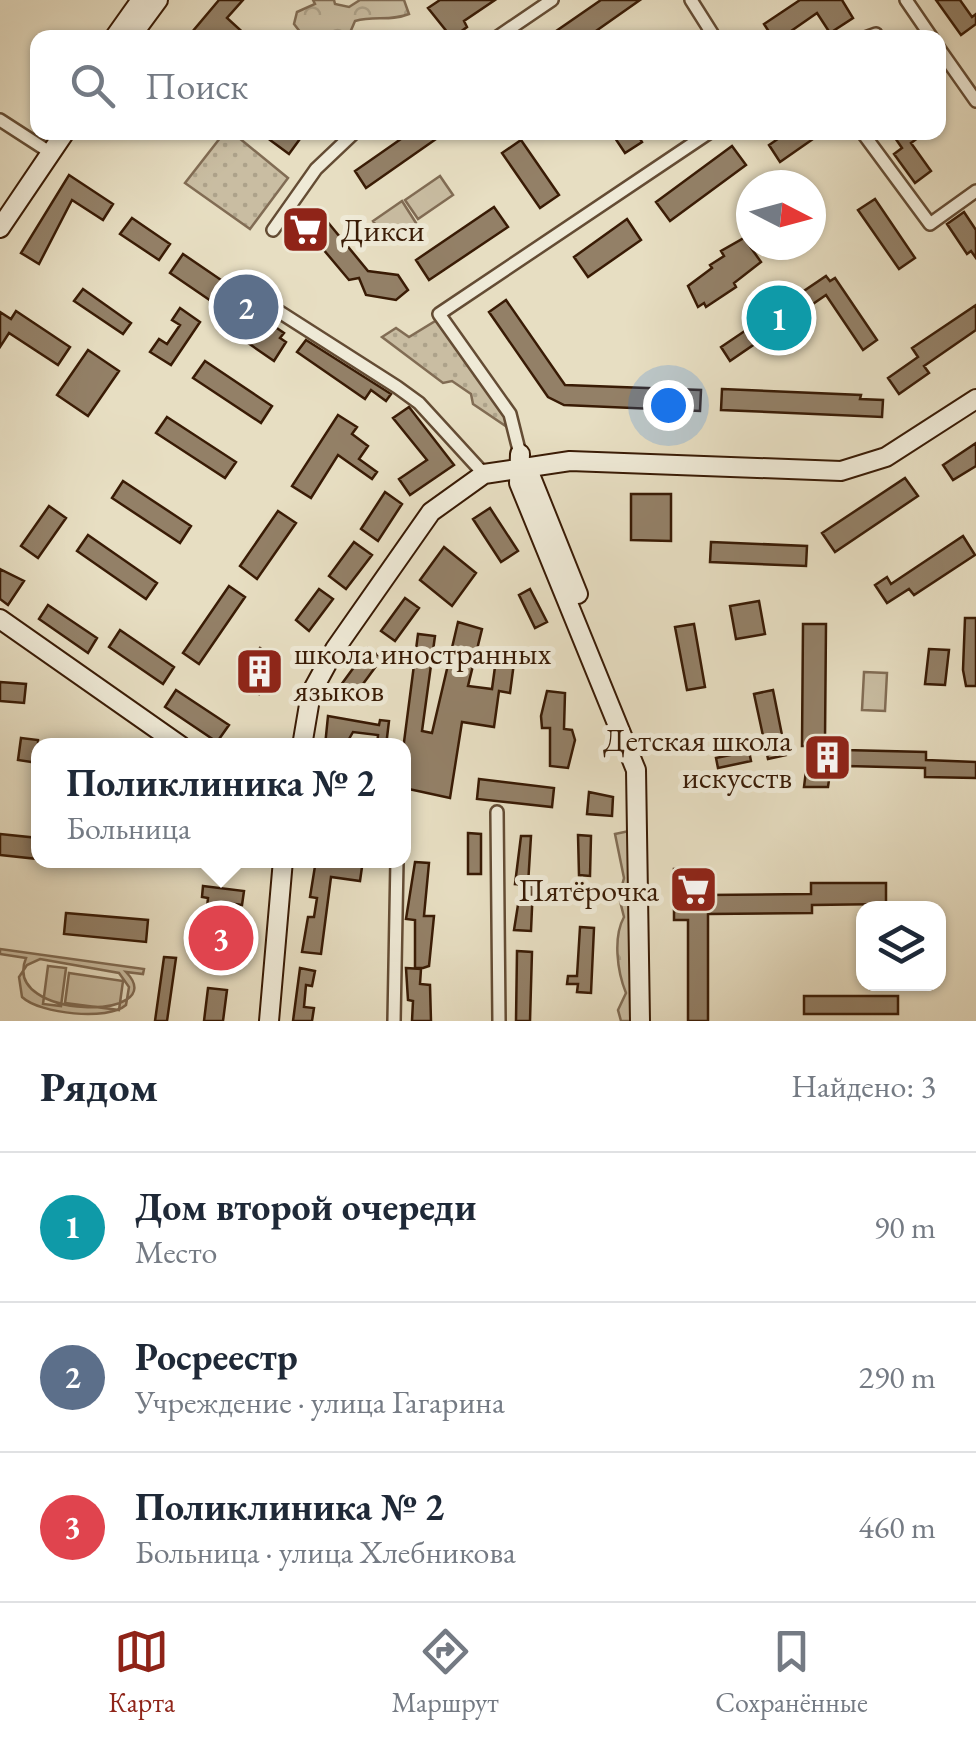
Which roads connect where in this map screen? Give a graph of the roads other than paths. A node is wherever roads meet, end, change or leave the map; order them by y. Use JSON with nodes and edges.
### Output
{"nodes":[{"id":1,"x":141,"y":0,"type":"edge"},
{"id":2,"x":158,"y":0,"type":"edge"},
{"id":3,"x":552,"y":0,"type":"edge"},
{"id":4,"x":691,"y":0,"type":"edge"},
{"id":5,"x":906,"y":0,"type":"edge"},
{"id":6,"x":120,"y":30,"type":"edge"},
{"id":7,"x":136,"y":30,"type":"edge"},
{"id":8,"x":508,"y":30,"type":"edge"},
{"id":9,"x":710,"y":30,"type":"edge"},
{"id":10,"x":927,"y":30,"type":"edge"},
{"id":11,"x":946,"y":58,"type":"edge"},
{"id":12,"x":976,"y":101,"type":"edge"},
{"id":13,"x":0,"y":120,"type":"edge"},
{"id":14,"x":30,"y":135,"type":"edge"},
{"id":15,"x":347,"y":140,"type":"edge"},
{"id":16,"x":698,"y":140,"type":"edge"},
{"id":17,"x":868,"y":140,"type":"edge"},
{"id":18,"x":49,"y":144,"type":"edge"},
{"id":19,"x":976,"y":191,"type":"edge"},
{"id":20,"x":0,"y":210,"type":"edge"},
{"id":21,"x":0,"y":228,"type":"edge"},
{"id":22,"x":273,"y":230,"type":"dead end"},
{"id":23,"x":228,"y":297,"type":"dead end"},
{"id":24,"x":976,"y":386,"type":"edge"},
{"id":25,"x":976,"y":400,"type":"edge"},
{"id":26,"x":520,"y":461,"type":"junction"},
{"id":27,"x":486,"y":473,"type":"junction"},
{"id":28,"x":0,"y":619,"type":"edge"},
{"id":29,"x":170,"y":738,"type":"edge"},
{"id":30,"x":303,"y":738,"type":"edge"},
{"id":31,"x":497,"y":812,"type":"dead end"},
{"id":32,"x":282,"y":868,"type":"edge"},
{"id":33,"x":397,"y":868,"type":"edge"},
{"id":34,"x":270,"y":1021,"type":"edge"},
{"id":35,"x":394,"y":1021,"type":"edge"},
{"id":36,"x":499,"y":1021,"type":"edge"},
{"id":37,"x":640,"y":1021,"type":"edge"},
{"id":38,"x":650,"y":1021,"type":"edge"}],
"edges":[{"from":1,"to":6,"type":"street"},
{"from":2,"to":7,"type":"street"},
{"from":3,"to":8,"type":"street"},
{"from":4,"to":9,"type":"street"},
{"from":5,"to":10,"type":"street"},
{"from":11,"to":12,"type":"street"},
{"from":13,"to":14,"type":"street"},
{"from":15,"to":22,"type":"street"},
{"from":16,"to":26,"type":"street"},
{"from":17,"to":19,"type":"street"},
{"from":18,"to":20,"type":"street"},
{"from":18,"to":21,"type":"street"},
{"from":23,"to":27,"type":"street"},
{"from":24,"to":26,"type":"street"},
{"from":25,"to":26,"type":"street"},
{"from":26,"to":27,"type":"street"},
{"from":26,"to":37,"type":"street"},
{"from":26,"to":38,"type":"street"},
{"from":27,"to":30,"type":"street"},
{"from":28,"to":29,"type":"street"},
{"from":31,"to":36,"type":"street"},
{"from":32,"to":34,"type":"street"},
{"from":33,"to":35,"type":"street"}]}
